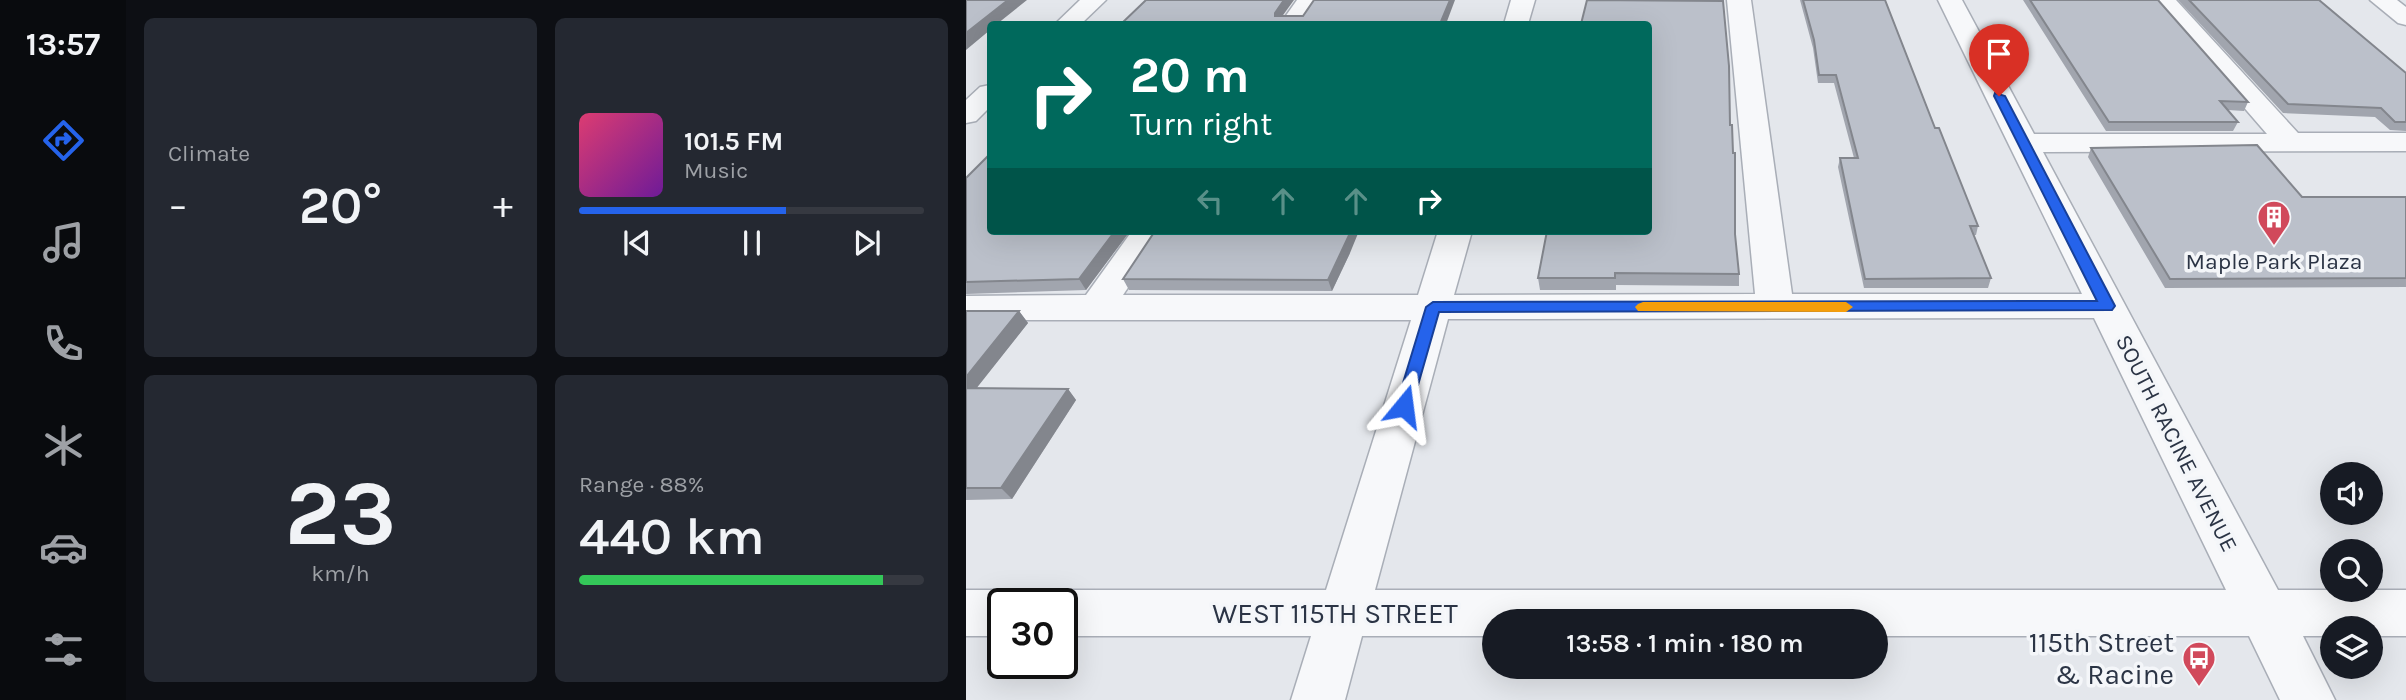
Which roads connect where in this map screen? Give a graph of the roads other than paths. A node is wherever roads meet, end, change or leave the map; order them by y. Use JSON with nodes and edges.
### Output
{"nodes":[{"id":1,"x":1094,"y":0,"type":"edge"},
{"id":2,"x":1309,"y":0,"type":"edge"},
{"id":3,"x":1523,"y":0,"type":"edge"},
{"id":4,"x":1739,"y":0,"type":"edge"},
{"id":5,"x":1951,"y":0,"type":"edge"},
{"id":6,"x":2163,"y":0,"type":"edge"},
{"id":7,"x":2382,"y":0,"type":"edge"},
{"id":8,"x":2406,"y":18,"type":"edge"},
{"id":9,"x":1070,"y":21,"type":"edge"},
{"id":10,"x":1294,"y":21,"type":"edge"},
{"id":11,"x":1517,"y":21,"type":"edge"},
{"id":12,"x":987,"y":96,"type":"edge"},
{"id":13,"x":966,"y":115,"type":"edge"},
{"id":14,"x":2406,"y":142,"type":"edge"},
{"id":15,"x":2024,"y":143,"type":"junction"},
{"id":16,"x":2291,"y":143,"type":"junction"},
{"id":17,"x":1146,"y":235,"type":"edge"},
{"id":18,"x":1454,"y":235,"type":"edge"},
{"id":19,"x":2107,"y":306,"type":"junction"},
{"id":20,"x":1433,"y":307,"type":"junction"},
{"id":21,"x":1775,"y":307,"type":"junction"},
{"id":22,"x":966,"y":308,"type":"edge"},
{"id":23,"x":1096,"y":308,"type":"junction"},
{"id":24,"x":987,"y":612,"type":"edge"},
{"id":25,"x":1078,"y":612,"type":"edge"},
{"id":26,"x":2264,"y":612,"type":"junction"},
{"id":27,"x":966,"y":613,"type":"edge"},
{"id":28,"x":1343,"y":613,"type":"junction"},
{"id":29,"x":2406,"y":613,"type":"edge"},
{"id":30,"x":1318,"y":700,"type":"edge"},
{"id":31,"x":2308,"y":700,"type":"edge"}],
"edges":[{"from":1,"to":9,"type":"street"},
{"from":2,"to":10,"type":"street"},
{"from":3,"to":11,"type":"street"},
{"from":4,"to":21,"type":"street"},
{"from":5,"to":15,"type":"street","name":"SOUTH RACINE AVENUE"},
{"from":6,"to":16,"type":"street"},
{"from":7,"to":8,"type":"street"},
{"from":12,"to":13,"type":"street"},
{"from":14,"to":16,"type":"street"},
{"from":15,"to":16,"type":"street"},
{"from":15,"to":19,"type":"street","name":"SOUTH RACINE AVENUE"},
{"from":17,"to":23,"type":"street"},
{"from":18,"to":20,"type":"street"},
{"from":19,"to":21,"type":"street"},
{"from":19,"to":26,"type":"street","name":"SOUTH RACINE AVENUE"},
{"from":20,"to":21,"type":"street"},
{"from":20,"to":23,"type":"street"},
{"from":20,"to":28,"type":"street"},
{"from":22,"to":23,"type":"street"},
{"from":24,"to":27,"type":"street"},
{"from":25,"to":28,"type":"street","name":"WEST 115TH STREET"},
{"from":26,"to":28,"type":"street","name":"WEST 115TH STREET"},
{"from":26,"to":29,"type":"street","name":"WEST 115TH STREET"},
{"from":26,"to":31,"type":"street","name":"SOUTH RACINE AVENUE"},
{"from":28,"to":30,"type":"street"}]}
